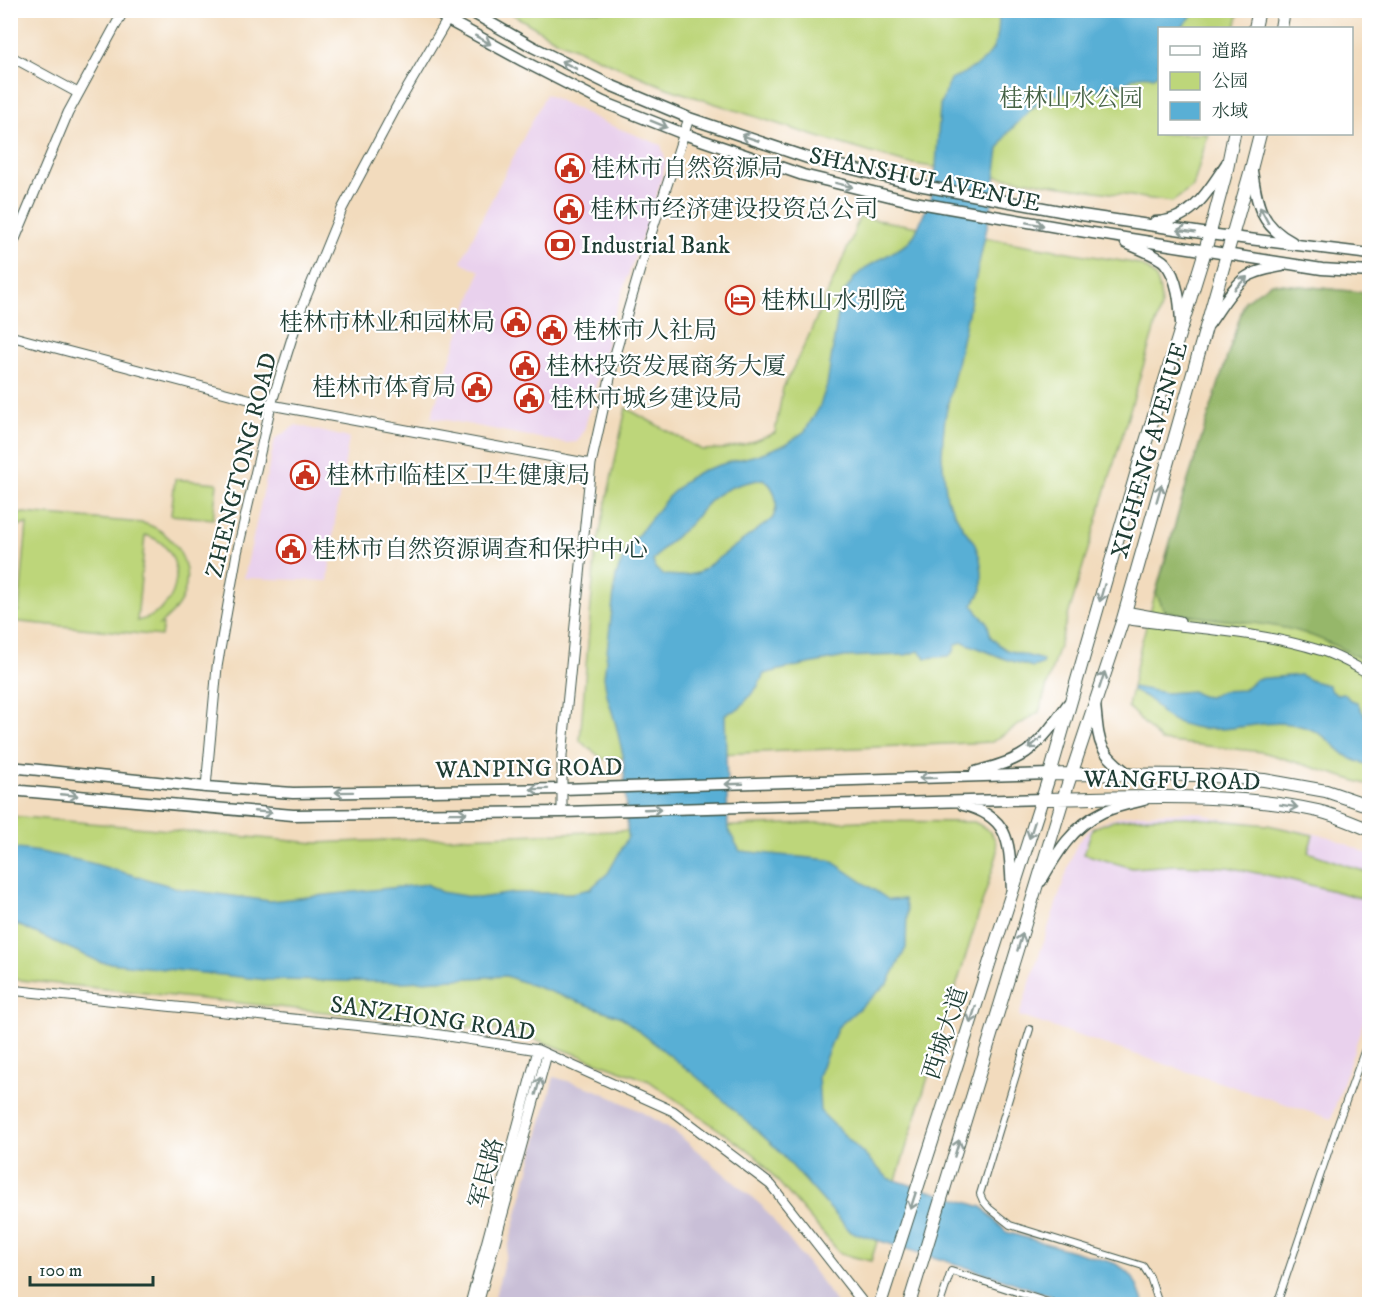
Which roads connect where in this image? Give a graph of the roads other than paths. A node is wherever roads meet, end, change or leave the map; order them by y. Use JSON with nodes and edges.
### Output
{"nodes":[{"id":1,"x":124,"y":10,"type":"edge"},
{"id":2,"x":433,"y":10,"type":"edge"},
{"id":3,"x":468,"y":10,"type":"edge"},
{"id":4,"x":1259,"y":10,"type":"edge"},
{"id":5,"x":1284,"y":10,"type":"edge"},
{"id":6,"x":450,"y":15,"type":"edge"},
{"id":7,"x":1256,"y":27,"type":"edge"},
{"id":8,"x":1281,"y":27,"type":"edge"},
{"id":9,"x":10,"y":56,"type":"edge"},
{"id":10,"x":78,"y":93,"type":"junction"},
{"id":11,"x":690,"y":118,"type":"junction"},
{"id":12,"x":684,"y":134,"type":"junction"},
{"id":13,"x":1234,"y":135,"type":"edge"},
{"id":14,"x":1260,"y":135,"type":"edge"},
{"id":15,"x":1228,"y":160,"type":"junction"},
{"id":16,"x":1251,"y":170,"type":"junction"},
{"id":17,"x":1133,"y":223,"type":"junction"},
{"id":18,"x":1209,"y":234,"type":"junction"},
{"id":19,"x":1112,"y":237,"type":"junction"},
{"id":20,"x":1232,"y":237,"type":"junction"},
{"id":21,"x":1298,"y":245,"type":"junction"},
{"id":22,"x":10,"y":251,"type":"edge"},
{"id":23,"x":1204,"y":251,"type":"junction"},
{"id":24,"x":1227,"y":254,"type":"junction"},
{"id":25,"x":1370,"y":254,"type":"edge"},
{"id":26,"x":1296,"y":265,"type":"junction"},
{"id":27,"x":1370,"y":272,"type":"edge"},
{"id":28,"x":1181,"y":327,"type":"junction"},
{"id":29,"x":1205,"y":330,"type":"junction"},
{"id":30,"x":10,"y":336,"type":"edge"},
{"id":31,"x":271,"y":405,"type":"junction"},
{"id":32,"x":591,"y":464,"type":"junction"},
{"id":33,"x":1124,"y":615,"type":"junction"},
{"id":34,"x":1370,"y":669,"type":"edge"},
{"id":35,"x":1370,"y":674,"type":"edge"},
{"id":36,"x":1072,"y":699,"type":"junction"},
{"id":37,"x":1095,"y":703,"type":"junction"},
{"id":38,"x":10,"y":767,"type":"edge"},
{"id":39,"x":1050,"y":774,"type":"junction"},
{"id":40,"x":1071,"y":775,"type":"junction"},
{"id":41,"x":1130,"y":775,"type":"junction"},
{"id":42,"x":959,"y":777,"type":"junction"},
{"id":43,"x":206,"y":787,"type":"junction"},
{"id":44,"x":562,"y":789,"type":"junction"},
{"id":45,"x":10,"y":790,"type":"edge"},
{"id":46,"x":1153,"y":797,"type":"junction"},
{"id":47,"x":1042,"y":799,"type":"junction"},
{"id":48,"x":1063,"y":799,"type":"junction"},
{"id":49,"x":948,"y":801,"type":"junction"},
{"id":50,"x":1370,"y":806,"type":"edge"},
{"id":51,"x":562,"y":812,"type":"junction"},
{"id":52,"x":1370,"y":830,"type":"edge"},
{"id":53,"x":1035,"y":891,"type":"junction"},
{"id":54,"x":1012,"y":893,"type":"junction"},
{"id":55,"x":10,"y":990,"type":"edge"},
{"id":56,"x":1029,"y":1029,"type":"dead end"},
{"id":57,"x":1370,"y":1035,"type":"edge"},
{"id":58,"x":542,"y":1052,"type":"junction"},
{"id":59,"x":470,"y":1305,"type":"edge"},
{"id":60,"x":478,"y":1305,"type":"edge"},
{"id":61,"x":864,"y":1305,"type":"edge"},
{"id":62,"x":880,"y":1305,"type":"edge"},
{"id":63,"x":909,"y":1305,"type":"edge"},
{"id":64,"x":940,"y":1305,"type":"edge"},
{"id":65,"x":1054,"y":1305,"type":"edge"},
{"id":66,"x":1159,"y":1305,"type":"edge"},
{"id":67,"x":1277,"y":1305,"type":"edge"}],
"edges":[{"from":1,"to":10,"type":"street"},
{"from":2,"to":6,"type":"main road","name":"SHANSHUI AVENUE"},
{"from":11,"to":3,"type":"main road","name":"SHANSHUI AVENUE","one_way":true},
{"from":4,"to":7,"type":"highway"},
{"from":5,"to":8,"type":"highway"},
{"from":6,"to":12,"type":"main road","name":"SHANSHUI AVENUE","one_way":true},
{"from":6,"to":31,"type":"street","name":"ZHENGTONG ROAD"},
{"from":9,"to":10,"type":"street"},
{"from":10,"to":22,"type":"street"},
{"from":11,"to":12,"type":"street"},
{"from":17,"to":11,"type":"main road","name":"SHANSHUI AVENUE","one_way":true},
{"from":12,"to":19,"type":"main road","name":"SHANSHUI AVENUE","one_way":true},
{"from":12,"to":32,"type":"street"},
{"from":13,"to":15,"type":"highway","name":"XICHENG AVENUE"},
{"from":14,"to":16,"type":"highway","name":"XICHENG AVENUE"},
{"from":15,"to":17,"type":"main road"},
{"from":15,"to":18,"type":"highway","name":"XICHENG AVENUE"},
{"from":16,"to":20,"type":"highway","name":"XICHENG AVENUE"},
{"from":21,"to":16,"type":"main road","one_way":true},
{"from":18,"to":17,"type":"main road","name":"SHANSHUI AVENUE","one_way":true},
{"from":18,"to":20,"type":"main road","name":"SHANSHUI AVENUE"},
{"from":18,"to":23,"type":"highway","name":"XICHENG AVENUE"},
{"from":19,"to":23,"type":"main road","name":"SHANSHUI AVENUE"},
{"from":19,"to":28,"type":"main road"},
{"from":20,"to":21,"type":"main road","name":"SHANSHUI AVENUE"},
{"from":20,"to":24,"type":"highway","name":"XICHENG AVENUE"},
{"from":21,"to":25,"type":"main road","name":"SHANSHUI AVENUE"},
{"from":23,"to":24,"type":"main road","name":"SHANSHUI AVENUE"},
{"from":23,"to":28,"type":"highway","name":"XICHENG AVENUE"},
{"from":24,"to":26,"type":"main road","name":"SHANSHUI AVENUE"},
{"from":24,"to":29,"type":"highway","name":"XICHENG AVENUE"},
{"from":26,"to":27,"type":"main road","name":"SHANSHUI AVENUE"},
{"from":29,"to":26,"type":"main road","one_way":true},
{"from":28,"to":36,"type":"highway","name":"XICHENG AVENUE","one_way":true},
{"from":33,"to":29,"type":"highway","name":"XICHENG AVENUE","one_way":true},
{"from":30,"to":31,"type":"street"},
{"from":31,"to":32,"type":"street"},
{"from":31,"to":43,"type":"street","name":"ZHENGTONG ROAD"},
{"from":32,"to":44,"type":"street"},
{"from":33,"to":34,"type":"street"},
{"from":33,"to":35,"type":"street"},
{"from":37,"to":33,"type":"highway","name":"XICHENG AVENUE","one_way":true},
{"from":36,"to":39,"type":"highway","name":"XICHENG AVENUE"},
{"from":36,"to":42,"type":"main road","one_way":true},
{"from":37,"to":40,"type":"highway","name":"XICHENG AVENUE"},
{"from":37,"to":41,"type":"main road"},
{"from":38,"to":43,"type":"main road","name":"WANPING ROAD"},
{"from":39,"to":40,"type":"highway","name":"WANGFU ROAD"},
{"from":39,"to":42,"type":"main road","name":"WANPING ROAD"},
{"from":39,"to":47,"type":"highway","name":"西城大道"},
{"from":40,"to":41,"type":"highway","name":"WANGFU ROAD"},
{"from":40,"to":48,"type":"highway","name":"西城大道"},
{"from":41,"to":50,"type":"highway","name":"WANGFU ROAD"},
{"from":42,"to":44,"type":"main road","name":"WANPING ROAD","one_way":true},
{"from":44,"to":43,"type":"main road","name":"WANPING ROAD","one_way":true},
{"from":44,"to":51,"type":"street"},
{"from":45,"to":51,"type":"main road","name":"WANPING ROAD","one_way":true},
{"from":46,"to":48,"type":"highway","name":"WANGFU ROAD"},
{"from":46,"to":52,"type":"highway","name":"WANGFU ROAD","one_way":true},
{"from":46,"to":53,"type":"main road"},
{"from":47,"to":48,"type":"highway","name":"WANGFU ROAD"},
{"from":47,"to":49,"type":"main road","name":"WANPING ROAD"},
{"from":47,"to":54,"type":"highway","name":"西城大道","one_way":true},
{"from":48,"to":53,"type":"highway","name":"西城大道"},
{"from":51,"to":49,"type":"main road","name":"WANPING ROAD","one_way":true},
{"from":49,"to":54,"type":"main road"},
{"from":63,"to":53,"type":"highway","name":"西城大道","one_way":true},
{"from":54,"to":62,"type":"highway","name":"西城大道","one_way":true},
{"from":55,"to":58,"type":"street","name":"SANZHONG ROAD"},
{"from":56,"to":66,"type":"street"},
{"from":57,"to":67,"type":"street"},
{"from":58,"to":59,"type":"street","name":"军民路"},
{"from":60,"to":58,"type":"street","name":"军民路","one_way":true},
{"from":58,"to":61,"type":"street","name":"SANZHONG ROAD"},
{"from":64,"to":65,"type":"street"}]}
